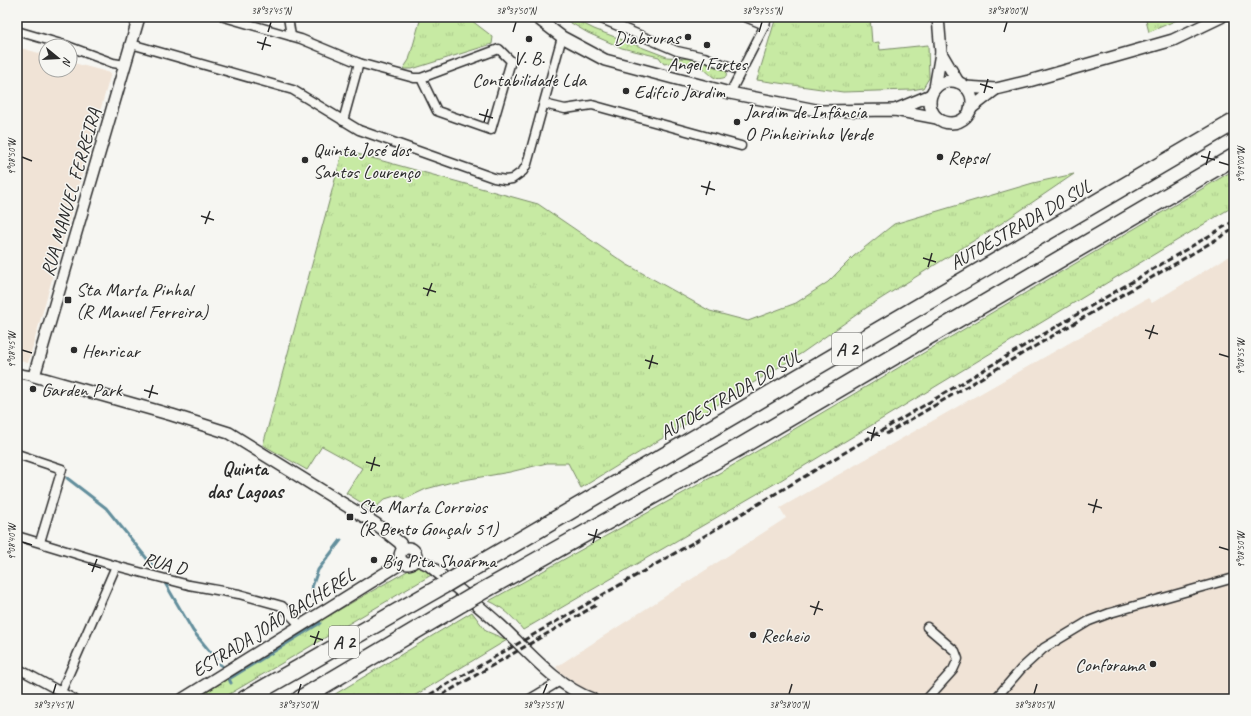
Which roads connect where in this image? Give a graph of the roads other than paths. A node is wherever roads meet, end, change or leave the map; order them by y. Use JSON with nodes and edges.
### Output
{"nodes":[{"id":1,"x":139,"y":17,"type":"edge"},
{"id":2,"x":224,"y":17,"type":"edge"},
{"id":3,"x":288,"y":17,"type":"edge"},
{"id":4,"x":536,"y":17,"type":"edge"},
{"id":5,"x":597,"y":17,"type":"edge"},
{"id":6,"x":745,"y":17,"type":"edge"},
{"id":7,"x":938,"y":17,"type":"edge"},
{"id":8,"x":1221,"y":17,"type":"edge"},
{"id":9,"x":766,"y":21,"type":"edge"},
{"id":10,"x":17,"y":31,"type":"edge"},
{"id":11,"x":291,"y":36,"type":"junction"},
{"id":12,"x":562,"y":37,"type":"junction"},
{"id":13,"x":41,"y":38,"type":"edge"},
{"id":14,"x":131,"y":44,"type":"junction"},
{"id":15,"x":78,"y":49,"type":"edge"},
{"id":16,"x":941,"y":53,"type":"junction"},
{"id":17,"x":359,"y":63,"type":"junction"},
{"id":18,"x":125,"y":65,"type":"junction"},
{"id":19,"x":741,"y":71,"type":"junction"},
{"id":20,"x":421,"y":78,"type":"junction"},
{"id":21,"x":961,"y":84,"type":"junction"},
{"id":22,"x":996,"y":89,"type":"junction"},
{"id":23,"x":933,"y":92,"type":"junction"},
{"id":24,"x":730,"y":93,"type":"junction"},
{"id":25,"x":544,"y":104,"type":"junction"},
{"id":26,"x":970,"y":109,"type":"junction"},
{"id":27,"x":895,"y":110,"type":"junction"},
{"id":28,"x":937,"y":118,"type":"junction"},
{"id":29,"x":343,"y":121,"type":"junction"},
{"id":30,"x":1234,"y":122,"type":"edge"},
{"id":31,"x":741,"y":146,"type":"dead end"},
{"id":32,"x":1234,"y":157,"type":"edge"},
{"id":33,"x":17,"y":373,"type":"edge"},
{"id":34,"x":34,"y":376,"type":"junction"},
{"id":35,"x":17,"y":454,"type":"edge"},
{"id":36,"x":18,"y":537,"type":"edge"},
{"id":37,"x":40,"y":542,"type":"junction"},
{"id":38,"x":403,"y":549,"type":"junction"},
{"id":39,"x":416,"y":559,"type":"junction"},
{"id":40,"x":403,"y":562,"type":"junction"},
{"id":41,"x":116,"y":566,"type":"junction"},
{"id":42,"x":1234,"y":578,"type":"edge"},
{"id":43,"x":300,"y":625,"type":"junction"},
{"id":44,"x":927,"y":626,"type":"dead end"},
{"id":45,"x":17,"y":668,"type":"edge"},
{"id":46,"x":560,"y":681,"type":"junction"},
{"id":47,"x":61,"y":692,"type":"junction"},
{"id":48,"x":74,"y":699,"type":"edge"},
{"id":49,"x":183,"y":699,"type":"edge"},
{"id":50,"x":245,"y":699,"type":"edge"},
{"id":51,"x":300,"y":699,"type":"edge"},
{"id":52,"x":530,"y":699,"type":"edge"},
{"id":53,"x":592,"y":699,"type":"edge"},
{"id":54,"x":927,"y":699,"type":"edge"},
{"id":55,"x":995,"y":699,"type":"edge"}],
"edges":[{"from":1,"to":14,"type":"street","name":"RUA MANUEL FERREIRA"},
{"from":2,"to":11,"type":"street"},
{"from":3,"to":11,"type":"street"},
{"from":4,"to":12,"type":"street"},
{"from":5,"to":19,"type":"street"},
{"from":6,"to":9,"type":"street"},
{"from":7,"to":16,"type":"street"},
{"from":8,"to":22,"type":"street"},
{"from":9,"to":19,"type":"street"},
{"from":10,"to":13,"type":"street"},
{"from":11,"to":17,"type":"street"},
{"from":12,"to":24,"type":"street"},
{"from":12,"to":25,"type":"street"},
{"from":14,"to":18,"type":"street","name":"RUA MANUEL FERREIRA"},
{"from":14,"to":29,"type":"street"},
{"from":15,"to":18,"type":"street"},
{"from":16,"to":21,"type":"street"},
{"from":16,"to":23,"type":"street"},
{"from":17,"to":20,"type":"street"},
{"from":17,"to":29,"type":"street"},
{"from":18,"to":34,"type":"street","name":"RUA MANUEL FERREIRA"},
{"from":19,"to":24,"type":"street"},
{"from":20,"to":20,"type":"street"},
{"from":21,"to":22,"type":"street"},
{"from":21,"to":23,"type":"street"},
{"from":21,"to":26,"type":"street"},
{"from":22,"to":26,"type":"street"},
{"from":23,"to":27,"type":"street"},
{"from":23,"to":28,"type":"street"},
{"from":24,"to":27,"type":"street"},
{"from":25,"to":29,"type":"street"},
{"from":25,"to":31,"type":"street"},
{"from":26,"to":28,"type":"street"},
{"from":27,"to":28,"type":"street"},
{"from":30,"to":50,"type":"highway","name":"AUTOESTRADA DO SUL","number":"A 2","bridge":true},
{"from":32,"to":51,"type":"highway","number":"A 2","bridge":true},
{"from":33,"to":34,"type":"street"},
{"from":34,"to":38,"type":"street"},
{"from":35,"to":37,"type":"street"},
{"from":36,"to":37,"type":"street","name":"RUA D"},
{"from":37,"to":41,"type":"street","name":"RUA D"},
{"from":38,"to":39,"type":"street"},
{"from":38,"to":40,"type":"street"},
{"from":39,"to":40,"type":"street"},
{"from":39,"to":46,"type":"street"},
{"from":40,"to":43,"type":"street","name":"ESTRADA JOÃO BACHEREL"},
{"from":41,"to":43,"type":"street","name":"RUA D"},
{"from":41,"to":47,"type":"street"},
{"from":42,"to":55,"type":"street"},
{"from":43,"to":49,"type":"street","name":"ESTRADA JOÃO BACHEREL"},
{"from":44,"to":54,"type":"street"},
{"from":45,"to":47,"type":"street"},
{"from":46,"to":52,"type":"street"},
{"from":46,"to":53,"type":"street"},
{"from":47,"to":48,"type":"street"}]}
